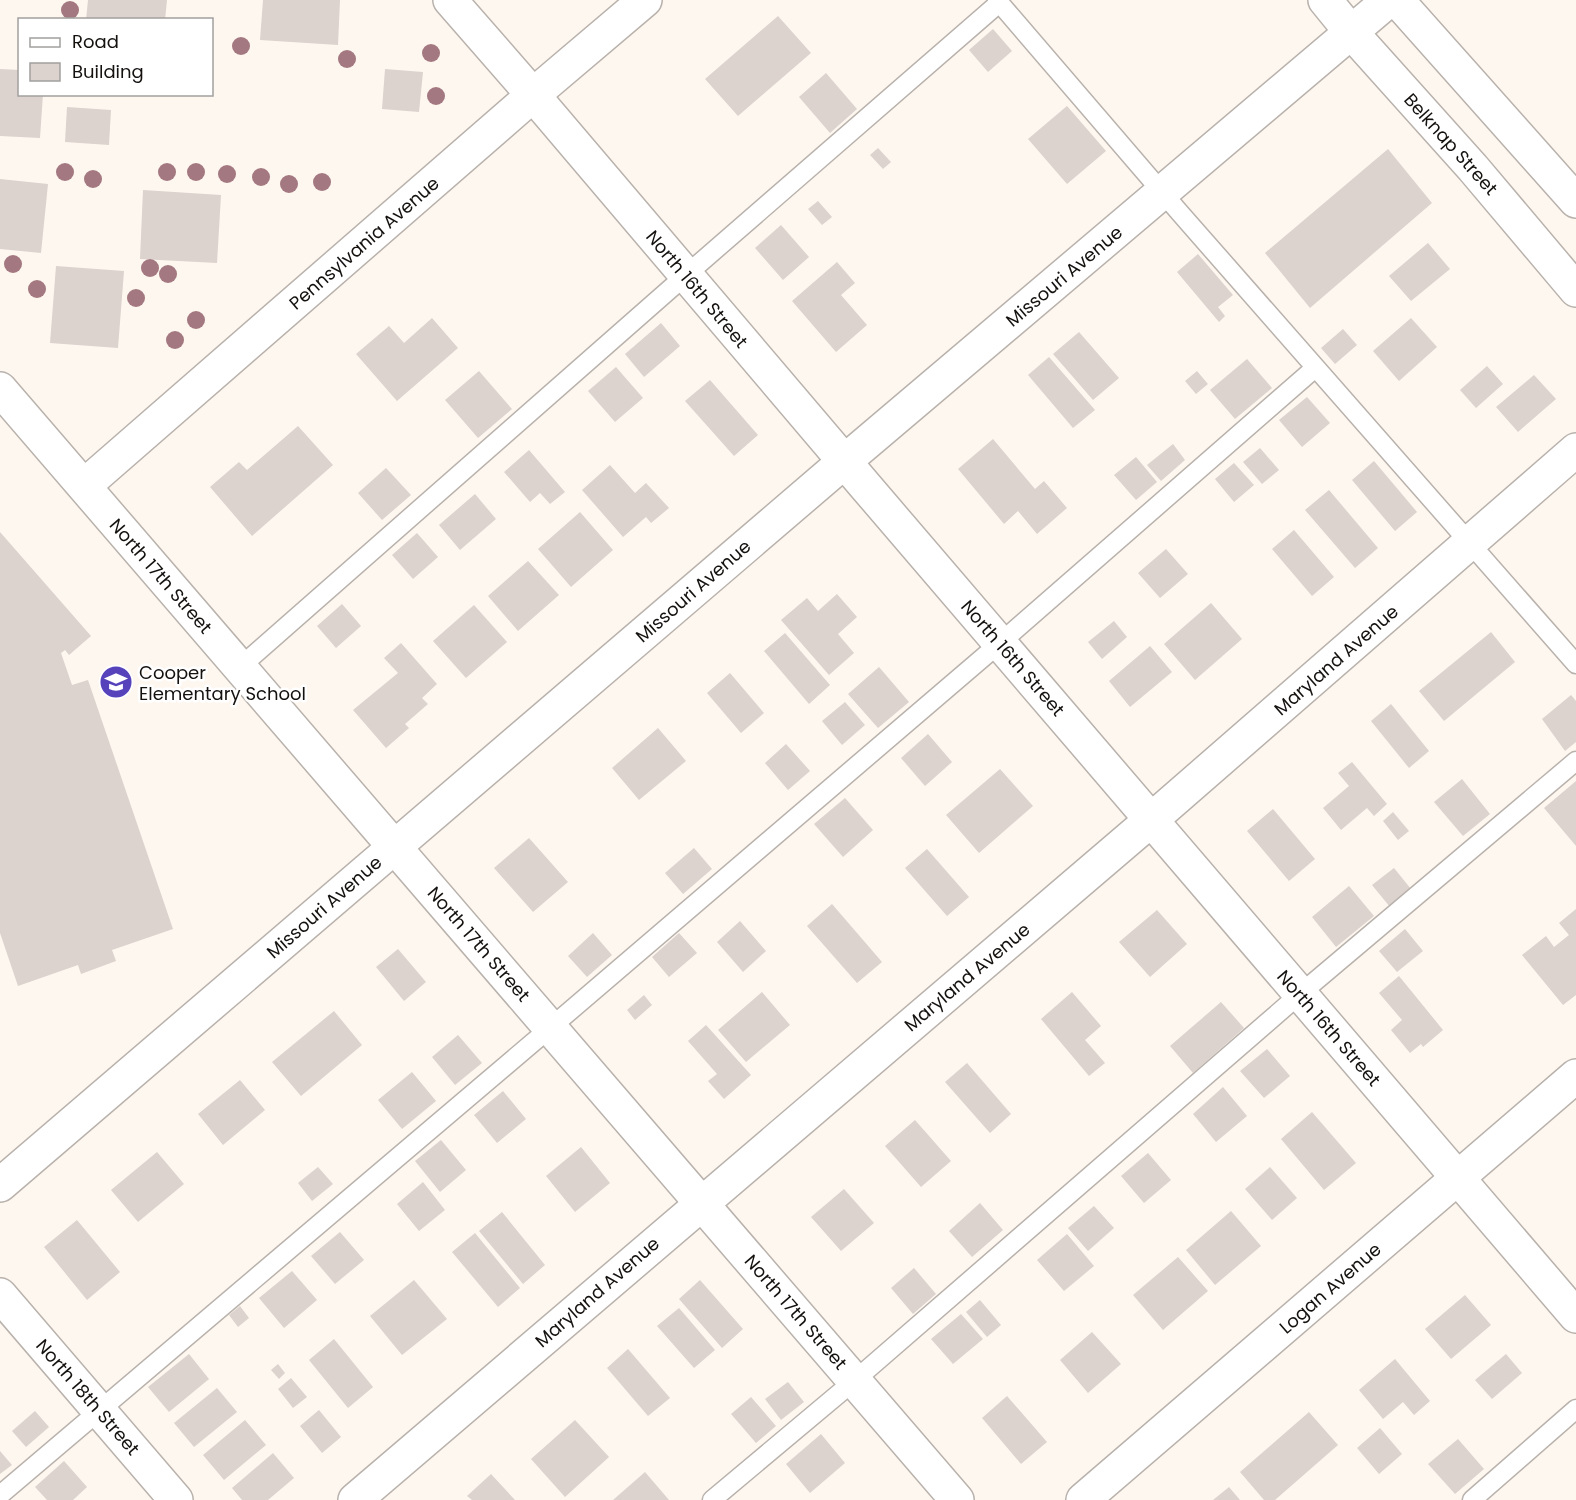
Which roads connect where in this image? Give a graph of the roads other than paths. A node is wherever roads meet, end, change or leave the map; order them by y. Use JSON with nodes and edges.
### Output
{"nodes":[{"id":1,"x":450,"y":0,"type":"edge"},
{"id":2,"x":645,"y":0,"type":"edge"},
{"id":3,"x":1325,"y":0,"type":"edge"},
{"id":4,"x":1389,"y":0,"type":"edge"},
{"id":5,"x":1397,"y":0,"type":"edge"},
{"id":6,"x":998,"y":1,"type":"edge"},
{"id":7,"x":1351,"y":32,"type":"junction"},
{"id":8,"x":533,"y":95,"type":"junction"},
{"id":9,"x":1162,"y":193,"type":"junction"},
{"id":10,"x":1576,"y":201,"type":"edge"},
{"id":11,"x":686,"y":275,"type":"junction"},
{"id":12,"x":1576,"y":290,"type":"edge"},
{"id":13,"x":1315,"y":368,"type":"junction"},
{"id":14,"x":0,"y":389,"type":"edge"},
{"id":15,"x":1576,"y":450,"type":"edge"},
{"id":16,"x":844,"y":461,"type":"junction"},
{"id":17,"x":84,"y":486,"type":"junction"},
{"id":18,"x":1470,"y":543,"type":"junction"},
{"id":19,"x":1000,"y":643,"type":"junction"},
{"id":20,"x":1576,"y":664,"type":"edge"},
{"id":21,"x":240,"y":667,"type":"junction"},
{"id":22,"x":1576,"y":760,"type":"edge"},
{"id":23,"x":1151,"y":820,"type":"junction"},
{"id":24,"x":394,"y":847,"type":"junction"},
{"id":25,"x":1300,"y":994,"type":"junction"},
{"id":26,"x":550,"y":1028,"type":"junction"},
{"id":27,"x":1576,"y":1076,"type":"edge"},
{"id":28,"x":1458,"y":1179,"type":"junction"},
{"id":29,"x":0,"y":1185,"type":"edge"},
{"id":30,"x":702,"y":1203,"type":"junction"},
{"id":31,"x":0,"y":1295,"type":"edge"},
{"id":32,"x":1576,"y":1316,"type":"edge"},
{"id":33,"x":854,"y":1381,"type":"junction"},
{"id":34,"x":1576,"y":1409,"type":"edge"},
{"id":35,"x":99,"y":1410,"type":"junction"},
{"id":36,"x":0,"y":1495,"type":"edge"},
{"id":37,"x":176,"y":1500,"type":"edge"},
{"id":38,"x":355,"y":1500,"type":"edge"},
{"id":39,"x":712,"y":1500,"type":"edge"},
{"id":40,"x":957,"y":1500,"type":"edge"},
{"id":41,"x":1083,"y":1500,"type":"edge"},
{"id":42,"x":1472,"y":1500,"type":"edge"}],
"edges":[{"from":1,"to":8,"type":"street","name":"North 16th Street"},
{"from":2,"to":8,"type":"street","name":"Pennsylvania Avenue"},
{"from":3,"to":7,"type":"street","name":"Belknap Street"},
{"from":4,"to":7,"type":"street","name":"Missouri Avenue"},
{"from":5,"to":10,"type":"street"},
{"from":6,"to":9,"type":"lane"},
{"from":6,"to":11,"type":"lane"},
{"from":7,"to":9,"type":"street","name":"Missouri Avenue"},
{"from":7,"to":12,"type":"street","name":"Belknap Street"},
{"from":8,"to":11,"type":"street","name":"North 16th Street"},
{"from":8,"to":17,"type":"street","name":"Pennsylvania Avenue"},
{"from":9,"to":13,"type":"lane"},
{"from":9,"to":16,"type":"street","name":"Missouri Avenue"},
{"from":11,"to":16,"type":"street","name":"North 16th Street"},
{"from":11,"to":21,"type":"lane"},
{"from":13,"to":18,"type":"lane"},
{"from":13,"to":19,"type":"lane"},
{"from":14,"to":17,"type":"street","name":"North 17th Street"},
{"from":15,"to":18,"type":"street","name":"Maryland Avenue"},
{"from":16,"to":19,"type":"street","name":"North 16th Street"},
{"from":16,"to":24,"type":"street","name":"Missouri Avenue"},
{"from":17,"to":21,"type":"street","name":"North 17th Street"},
{"from":18,"to":20,"type":"lane"},
{"from":18,"to":23,"type":"street","name":"Maryland Avenue"},
{"from":19,"to":23,"type":"street","name":"North 16th Street"},
{"from":19,"to":26,"type":"lane"},
{"from":21,"to":24,"type":"street","name":"North 17th Street"},
{"from":22,"to":25,"type":"lane"},
{"from":23,"to":25,"type":"street","name":"North 16th Street"},
{"from":23,"to":30,"type":"street","name":"Maryland Avenue"},
{"from":24,"to":26,"type":"street","name":"North 17th Street"},
{"from":24,"to":29,"type":"street","name":"Missouri Avenue"},
{"from":25,"to":28,"type":"street","name":"North 16th Street"},
{"from":25,"to":33,"type":"lane"},
{"from":26,"to":30,"type":"street","name":"North 17th Street"},
{"from":26,"to":35,"type":"lane"},
{"from":27,"to":28,"type":"street","name":"Logan Avenue"},
{"from":28,"to":32,"type":"street","name":"North 16th Street"},
{"from":28,"to":41,"type":"street","name":"Logan Avenue"},
{"from":30,"to":33,"type":"street","name":"North 17th Street"},
{"from":30,"to":38,"type":"street","name":"Maryland Avenue"},
{"from":31,"to":35,"type":"street","name":"North 18th Street"},
{"from":33,"to":39,"type":"lane"},
{"from":33,"to":40,"type":"street","name":"North 17th Street"},
{"from":34,"to":42,"type":"lane"},
{"from":35,"to":36,"type":"lane"},
{"from":35,"to":37,"type":"street","name":"North 18th Street"}]}
